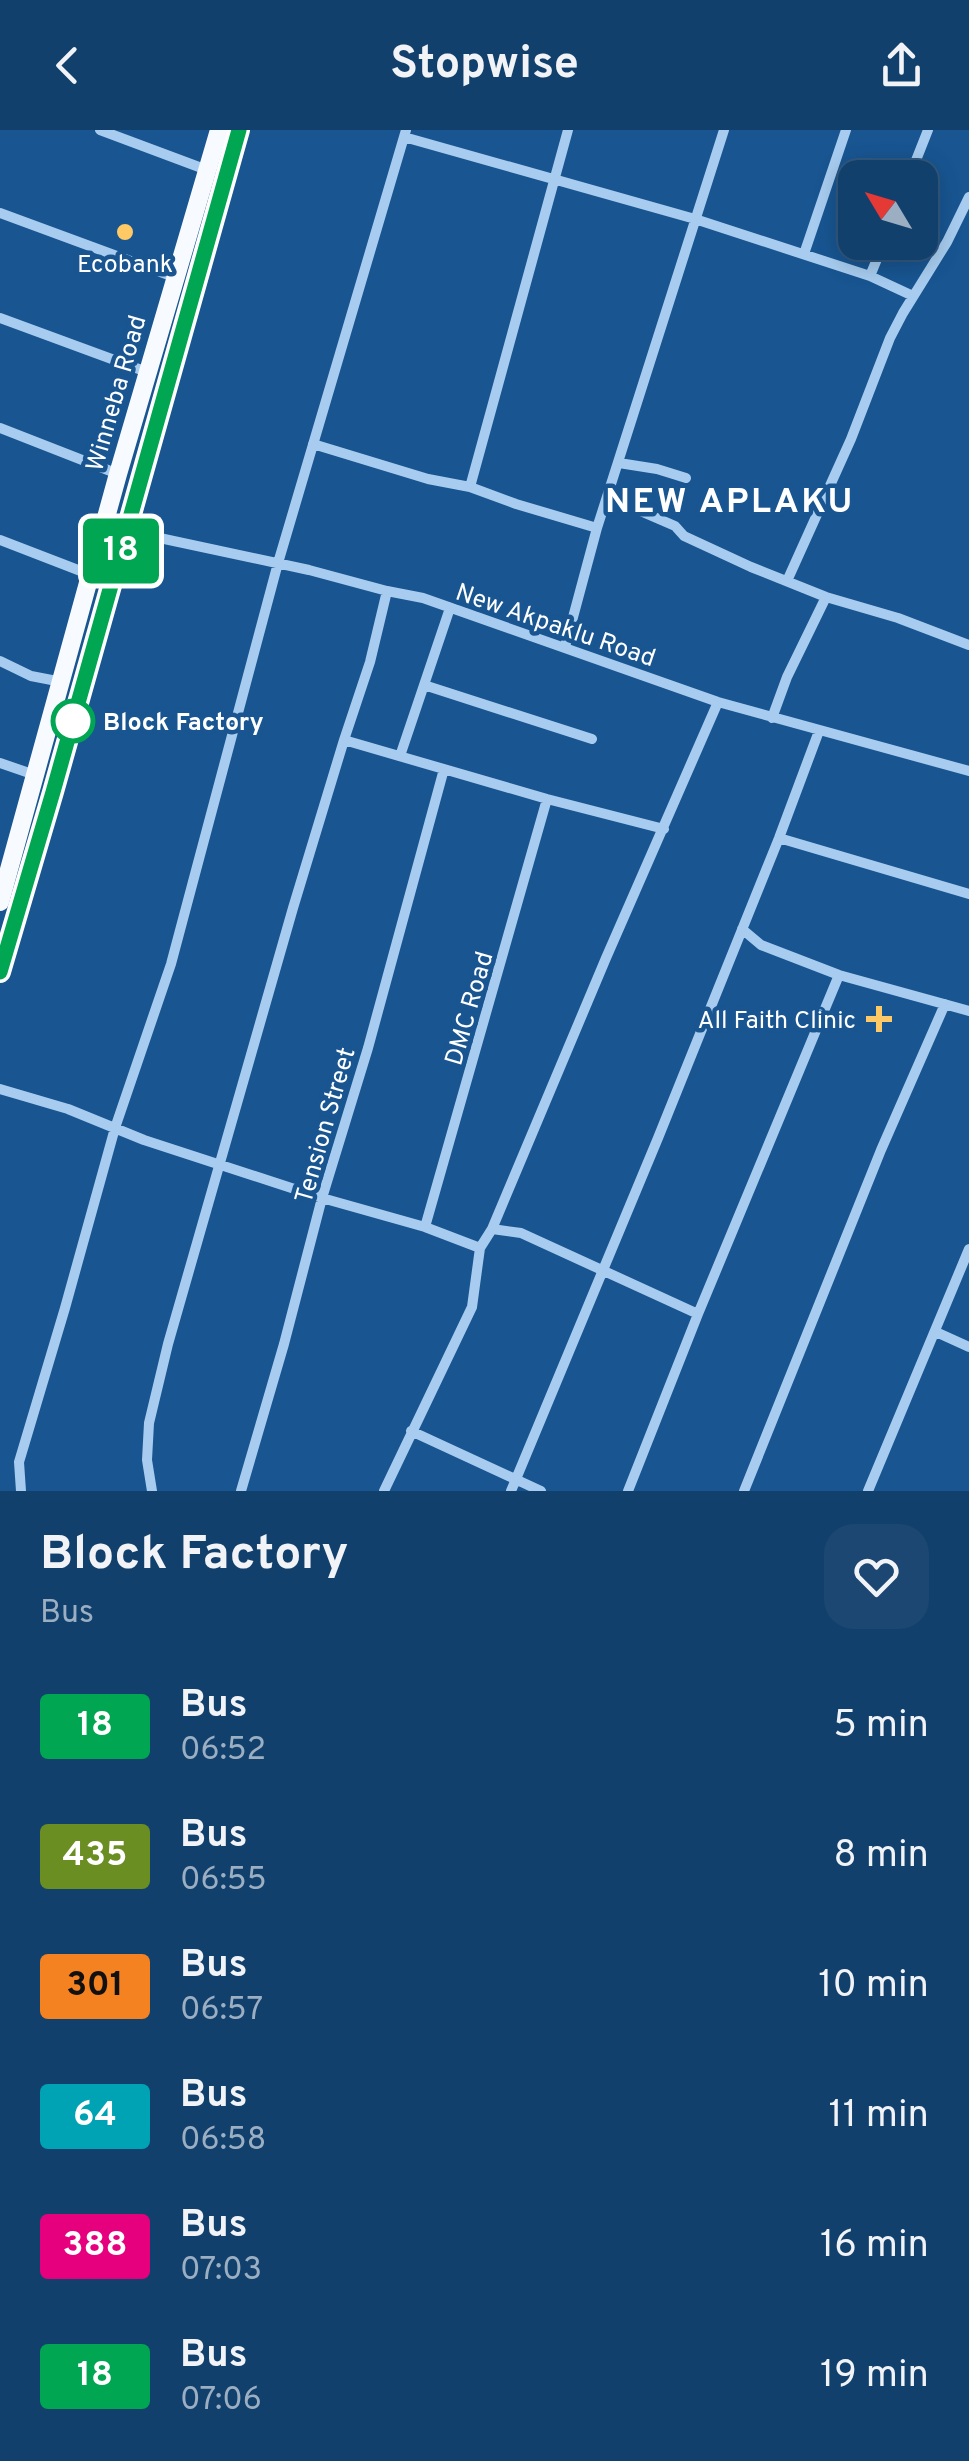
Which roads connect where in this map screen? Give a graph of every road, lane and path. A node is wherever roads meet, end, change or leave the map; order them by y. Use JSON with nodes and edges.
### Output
{"nodes":[{"id":1,"x":100,"y":130,"type":"edge"},
{"id":2,"x":219,"y":130,"type":"edge"},
{"id":3,"x":239,"y":130,"type":"edge"},
{"id":4,"x":568,"y":130,"type":"edge"},
{"id":5,"x":724,"y":130,"type":"edge"},
{"id":6,"x":846,"y":130,"type":"edge"},
{"id":7,"x":928,"y":130,"type":"edge"},
{"id":8,"x":405,"y":134,"type":"edge"},
{"id":9,"x":917,"y":160,"type":"edge"},
{"id":10,"x":207,"y":170,"type":"junction"},
{"id":11,"x":554,"y":180,"type":"junction"},
{"id":12,"x":969,"y":197,"type":"edge"},
{"id":13,"x":0,"y":213,"type":"edge"},
{"id":14,"x":695,"y":219,"type":"junction"},
{"id":15,"x":804,"y":254,"type":"junction"},
{"id":16,"x":877,"y":260,"type":"edge"},
{"id":17,"x":870,"y":276,"type":"junction"},
{"id":18,"x":174,"y":277,"type":"junction"},
{"id":19,"x":913,"y":296,"type":"junction"},
{"id":20,"x":0,"y":318,"type":"edge"},
{"id":21,"x":147,"y":372,"type":"junction"},
{"id":22,"x":0,"y":428,"type":"edge"},
{"id":23,"x":313,"y":444,"type":"junction"},
{"id":24,"x":619,"y":462,"type":"junction"},
{"id":25,"x":118,"y":474,"type":"junction"},
{"id":26,"x":686,"y":478,"type":"dead end"},
{"id":27,"x":470,"y":487,"type":"junction"},
{"id":28,"x":608,"y":498,"type":"junction"},
{"id":29,"x":596,"y":528,"type":"junction"},
{"id":30,"x":126,"y":531,"type":"junction"},
{"id":31,"x":0,"y":540,"type":"edge"},
{"id":32,"x":278,"y":563,"type":"junction"},
{"id":33,"x":91,"y":575,"type":"junction"},
{"id":34,"x":787,"y":581,"type":"junction"},
{"id":35,"x":387,"y":592,"type":"junction"},
{"id":36,"x":826,"y":597,"type":"junction"},
{"id":37,"x":450,"y":608,"type":"junction"},
{"id":38,"x":969,"y":645,"type":"edge"},
{"id":39,"x":565,"y":646,"type":"junction"},
{"id":40,"x":0,"y":661,"type":"edge"},
{"id":41,"x":62,"y":682,"type":"junction"},
{"id":42,"x":424,"y":684,"type":"junction"},
{"id":43,"x":718,"y":702,"type":"junction"},
{"id":44,"x":772,"y":718,"type":"junction"},
{"id":45,"x":819,"y":731,"type":"junction"},
{"id":46,"x":592,"y":739,"type":"dead end"},
{"id":47,"x":344,"y":740,"type":"junction"},
{"id":48,"x":400,"y":756,"type":"junction"},
{"id":49,"x":0,"y":763,"type":"edge"},
{"id":50,"x":444,"y":769,"type":"junction"},
{"id":51,"x":969,"y":771,"type":"edge"},
{"id":52,"x":36,"y":775,"type":"junction"},
{"id":53,"x":548,"y":799,"type":"junction"},
{"id":54,"x":664,"y":829,"type":"junction"},
{"id":55,"x":778,"y":838,"type":"junction"},
{"id":56,"x":3,"y":881,"type":"edge"},
{"id":57,"x":969,"y":894,"type":"edge"},
{"id":58,"x":0,"y":902,"type":"edge"},
{"id":59,"x":742,"y":930,"type":"junction"},
{"id":60,"x":0,"y":969,"type":"edge"},
{"id":61,"x":839,"y":975,"type":"junction"},
{"id":62,"x":945,"y":1004,"type":"junction"},
{"id":63,"x":969,"y":1011,"type":"edge"},
{"id":64,"x":0,"y":1089,"type":"edge"},
{"id":65,"x":115,"y":1128,"type":"junction"},
{"id":66,"x":220,"y":1164,"type":"junction"},
{"id":67,"x":322,"y":1198,"type":"junction"},
{"id":68,"x":425,"y":1227,"type":"junction"},
{"id":69,"x":492,"y":1229,"type":"junction"},
{"id":70,"x":480,"y":1248,"type":"junction"},
{"id":71,"x":969,"y":1249,"type":"edge"},
{"id":72,"x":603,"y":1272,"type":"junction"},
{"id":73,"x":698,"y":1314,"type":"junction"},
{"id":74,"x":936,"y":1332,"type":"junction"},
{"id":75,"x":969,"y":1347,"type":"edge"},
{"id":76,"x":412,"y":1430,"type":"junction"},
{"id":77,"x":513,"y":1486,"type":"edge"},
{"id":78,"x":21,"y":1491,"type":"edge"},
{"id":79,"x":152,"y":1491,"type":"edge"},
{"id":80,"x":241,"y":1491,"type":"edge"},
{"id":81,"x":384,"y":1491,"type":"edge"},
{"id":82,"x":541,"y":1491,"type":"edge"},
{"id":83,"x":628,"y":1491,"type":"edge"},
{"id":84,"x":744,"y":1491,"type":"edge"},
{"id":85,"x":868,"y":1491,"type":"edge"}],
"edges":[{"from":1,"to":10,"type":"street"},
{"from":2,"to":10,"type":"highway","name":"Winneba Road"},
{"from":3,"to":30,"type":"highway","name":"Winneba Road"},
{"from":4,"to":11,"type":"street"},
{"from":5,"to":14,"type":"street"},
{"from":6,"to":15,"type":"street"},
{"from":7,"to":9,"type":"street"},
{"from":8,"to":11,"type":"street"},
{"from":8,"to":23,"type":"street"},
{"from":10,"to":18,"type":"highway","name":"Winneba Road"},
{"from":11,"to":14,"type":"street"},
{"from":11,"to":27,"type":"street"},
{"from":12,"to":19,"type":"street"},
{"from":13,"to":18,"type":"street"},
{"from":14,"to":15,"type":"street"},
{"from":14,"to":24,"type":"street"},
{"from":15,"to":17,"type":"street"},
{"from":16,"to":17,"type":"street"},
{"from":17,"to":19,"type":"street"},
{"from":18,"to":21,"type":"highway","name":"Winneba Road"},
{"from":19,"to":34,"type":"street"},
{"from":20,"to":21,"type":"street"},
{"from":21,"to":25,"type":"highway","name":"Winneba Road"},
{"from":22,"to":25,"type":"street"},
{"from":23,"to":27,"type":"street"},
{"from":23,"to":32,"type":"street"},
{"from":24,"to":26,"type":"street"},
{"from":24,"to":28,"type":"street"},
{"from":25,"to":33,"type":"highway","name":"Winneba Road"},
{"from":27,"to":29,"type":"street"},
{"from":28,"to":29,"type":"street"},
{"from":28,"to":34,"type":"street"},
{"from":29,"to":39,"type":"street"},
{"from":30,"to":32,"type":"street","name":"New Akpaklu Road"},
{"from":30,"to":60,"type":"highway","name":"Winneba Road"},
{"from":31,"to":33,"type":"street"},
{"from":32,"to":35,"type":"street","name":"New Akpaklu Road"},
{"from":32,"to":65,"type":"street"},
{"from":33,"to":41,"type":"highway","name":"Winneba Road"},
{"from":34,"to":36,"type":"street"},
{"from":35,"to":37,"type":"street","name":"New Akpaklu Road"},
{"from":35,"to":47,"type":"street"},
{"from":36,"to":38,"type":"street"},
{"from":36,"to":44,"type":"street"},
{"from":37,"to":39,"type":"street","name":"New Akpaklu Road"},
{"from":37,"to":42,"type":"street"},
{"from":39,"to":43,"type":"street","name":"New Akpaklu Road"},
{"from":40,"to":41,"type":"street"},
{"from":41,"to":52,"type":"highway","name":"Winneba Road"},
{"from":42,"to":46,"type":"street"},
{"from":42,"to":48,"type":"street"},
{"from":43,"to":44,"type":"street","name":"New Akpaklu Road"},
{"from":43,"to":54,"type":"street"},
{"from":44,"to":45,"type":"street","name":"New Akpaklu Road"},
{"from":45,"to":51,"type":"street","name":"New Akpaklu Road"},
{"from":45,"to":55,"type":"street"},
{"from":47,"to":48,"type":"street"},
{"from":47,"to":66,"type":"street"},
{"from":48,"to":50,"type":"street"},
{"from":49,"to":52,"type":"street"},
{"from":50,"to":53,"type":"street"},
{"from":50,"to":67,"type":"street","name":"Tension Street"},
{"from":52,"to":56,"type":"highway","name":"Winneba Road"},
{"from":53,"to":54,"type":"street"},
{"from":53,"to":68,"type":"street","name":"DMC Road"},
{"from":54,"to":69,"type":"street"},
{"from":55,"to":57,"type":"street"},
{"from":55,"to":59,"type":"street"},
{"from":56,"to":58,"type":"highway","name":"Winneba Road"},
{"from":59,"to":61,"type":"street"},
{"from":59,"to":72,"type":"street"},
{"from":61,"to":62,"type":"street"},
{"from":61,"to":73,"type":"street"},
{"from":62,"to":63,"type":"street"},
{"from":62,"to":84,"type":"street"},
{"from":64,"to":65,"type":"street"},
{"from":65,"to":66,"type":"street"},
{"from":65,"to":78,"type":"street"},
{"from":66,"to":67,"type":"street"},
{"from":66,"to":79,"type":"street"},
{"from":67,"to":68,"type":"street"},
{"from":67,"to":80,"type":"street","name":"Tension Street"},
{"from":68,"to":70,"type":"street"},
{"from":69,"to":70,"type":"street"},
{"from":69,"to":72,"type":"street"},
{"from":70,"to":76,"type":"street"},
{"from":71,"to":74,"type":"street"},
{"from":72,"to":73,"type":"street"},
{"from":72,"to":77,"type":"street"},
{"from":73,"to":83,"type":"street"},
{"from":74,"to":75,"type":"street"},
{"from":74,"to":85,"type":"street"},
{"from":76,"to":77,"type":"street"},
{"from":76,"to":81,"type":"street"},
{"from":77,"to":82,"type":"street"}]}
